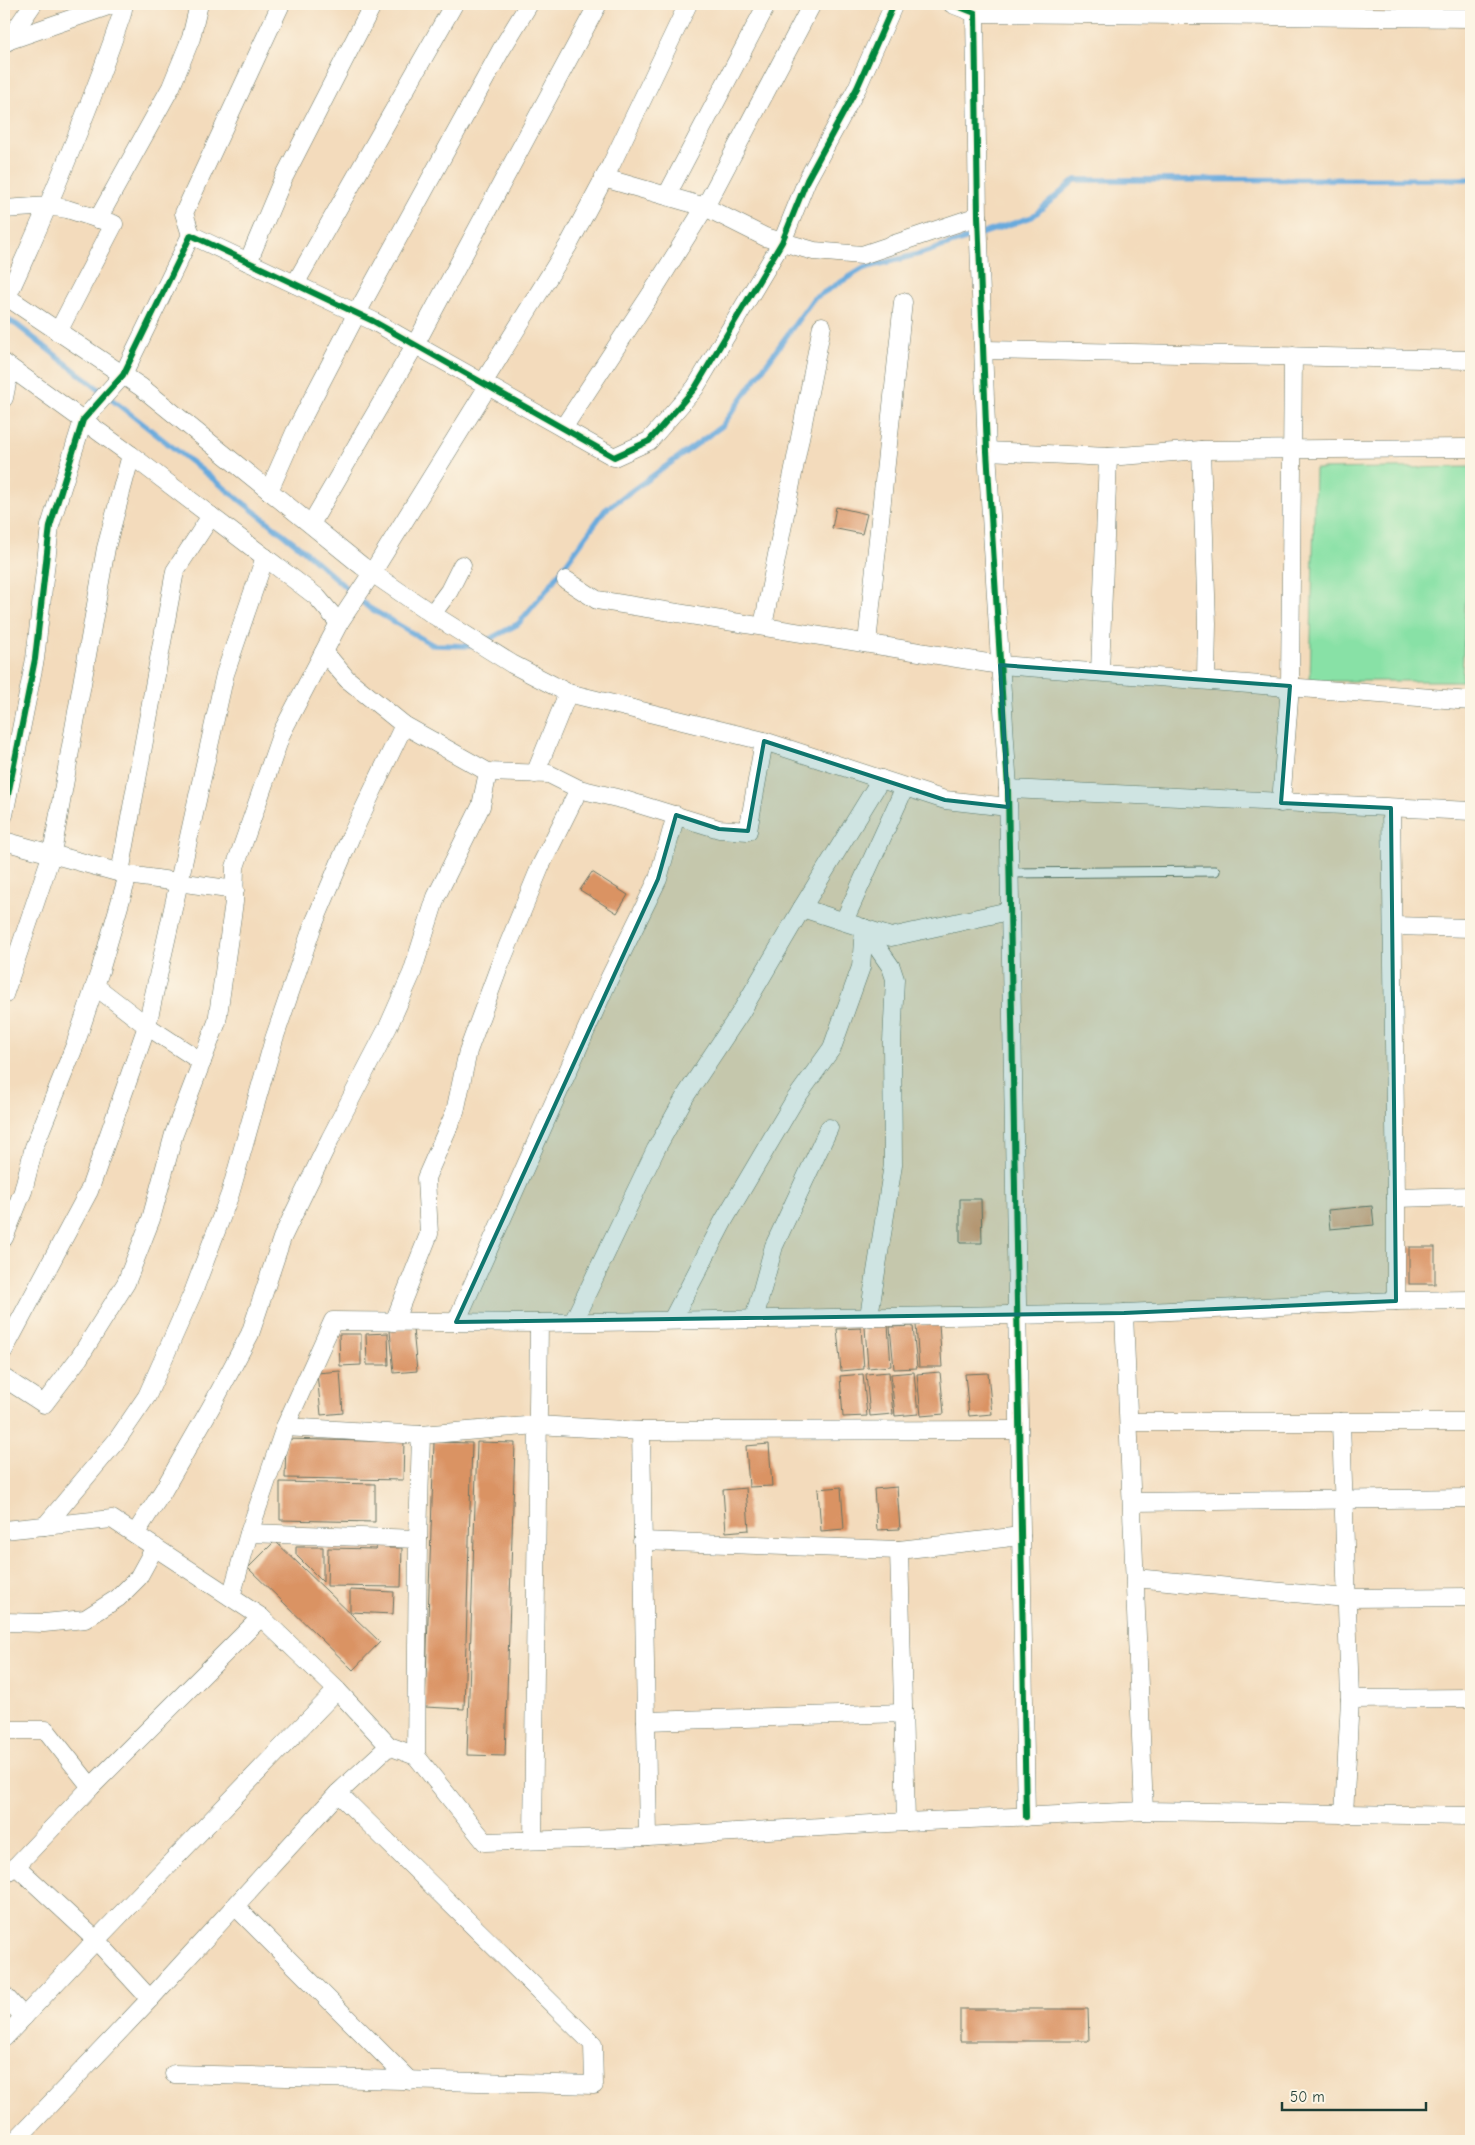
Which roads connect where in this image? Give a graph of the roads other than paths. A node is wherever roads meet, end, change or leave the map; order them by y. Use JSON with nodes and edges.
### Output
{"nodes":[{"id":1,"x":33,"y":4,"type":"edge"},
{"id":2,"x":114,"y":4,"type":"edge"},
{"id":3,"x":124,"y":4,"type":"edge"},
{"id":4,"x":199,"y":4,"type":"edge"},
{"id":5,"x":281,"y":4,"type":"edge"},
{"id":6,"x":373,"y":4,"type":"edge"},
{"id":7,"x":454,"y":4,"type":"edge"},
{"id":8,"x":528,"y":4,"type":"edge"},
{"id":9,"x":598,"y":4,"type":"edge"},
{"id":10,"x":688,"y":4,"type":"edge"},
{"id":11,"x":768,"y":4,"type":"edge"},
{"id":12,"x":812,"y":4,"type":"edge"},
{"id":13,"x":894,"y":4,"type":"edge"},
{"id":14,"x":952,"y":4,"type":"edge"},
{"id":15,"x":976,"y":8,"type":"edge"},
{"id":16,"x":1109,"y":9,"type":"edge"},
{"id":17,"x":1194,"y":9,"type":"edge"},
{"id":18,"x":1453,"y":11,"type":"edge"},
{"id":19,"x":1471,"y":18,"type":"edge"},
{"id":20,"x":5,"y":42,"type":"edge"},
{"id":21,"x":604,"y":178,"type":"junction"},
{"id":22,"x":667,"y":194,"type":"junction"},
{"id":23,"x":49,"y":206,"type":"junction"},
{"id":24,"x":705,"y":206,"type":"junction"},
{"id":25,"x":4,"y":209,"type":"edge"},
{"id":26,"x":98,"y":219,"type":"junction"},
{"id":27,"x":978,"y":220,"type":"junction"},
{"id":28,"x":191,"y":235,"type":"junction"},
{"id":29,"x":782,"y":242,"type":"junction"},
{"id":30,"x":248,"y":262,"type":"junction"},
{"id":31,"x":295,"y":284,"type":"junction"},
{"id":32,"x":5,"y":296,"type":"edge"},
{"id":33,"x":903,"y":302,"type":"dead end"},
{"id":34,"x":357,"y":313,"type":"junction"},
{"id":35,"x":822,"y":326,"type":"dead end"},
{"id":36,"x":58,"y":332,"type":"junction"},
{"id":37,"x":415,"y":345,"type":"junction"},
{"id":38,"x":984,"y":350,"type":"junction"},
{"id":39,"x":1293,"y":356,"type":"junction"},
{"id":40,"x":1471,"y":360,"type":"edge"},
{"id":41,"x":7,"y":366,"type":"edge"},
{"id":42,"x":123,"y":375,"type":"junction"},
{"id":43,"x":486,"y":384,"type":"junction"},
{"id":44,"x":4,"y":398,"type":"edge"},
{"id":45,"x":83,"y":420,"type":"junction"},
{"id":46,"x":563,"y":428,"type":"junction"},
{"id":47,"x":1471,"y":448,"type":"edge"},
{"id":48,"x":1201,"y":450,"type":"junction"},
{"id":49,"x":1293,"y":450,"type":"junction"},
{"id":50,"x":987,"y":451,"type":"junction"},
{"id":51,"x":131,"y":455,"type":"junction"},
{"id":52,"x":1108,"y":457,"type":"junction"},
{"id":53,"x":269,"y":491,"type":"junction"},
{"id":54,"x":211,"y":516,"type":"junction"},
{"id":55,"x":310,"y":524,"type":"junction"},
{"id":56,"x":265,"y":557,"type":"junction"},
{"id":57,"x":462,"y":565,"type":"dead end"},
{"id":58,"x":372,"y":573,"type":"junction"},
{"id":59,"x":566,"y":580,"type":"dead end"},
{"id":60,"x":432,"y":614,"type":"junction"},
{"id":61,"x":339,"y":624,"type":"junction"},
{"id":62,"x":763,"y":626,"type":"junction"},
{"id":63,"x":867,"y":643,"type":"junction"},
{"id":64,"x":324,"y":652,"type":"junction"},
{"id":65,"x":1000,"y":665,"type":"junction"},
{"id":66,"x":1100,"y":672,"type":"junction"},
{"id":67,"x":1206,"y":680,"type":"junction"},
{"id":68,"x":1290,"y":686,"type":"junction"},
{"id":69,"x":568,"y":693,"type":"junction"},
{"id":70,"x":1471,"y":700,"type":"edge"},
{"id":71,"x":404,"y":725,"type":"junction"},
{"id":72,"x":764,"y":741,"type":"junction"},
{"id":73,"x":488,"y":772,"type":"junction"},
{"id":74,"x":536,"y":774,"type":"junction"},
{"id":75,"x":881,"y":779,"type":"junction"},
{"id":76,"x":905,"y":787,"type":"junction"},
{"id":77,"x":579,"y":789,"type":"junction"},
{"id":78,"x":1008,"y":789,"type":"junction"},
{"id":79,"x":1281,"y":803,"type":"junction"},
{"id":80,"x":1008,"y":807,"type":"junction"},
{"id":81,"x":1391,"y":808,"type":"junction"},
{"id":82,"x":1471,"y":812,"type":"edge"},
{"id":83,"x":4,"y":815,"type":"edge"},
{"id":84,"x":676,"y":815,"type":"junction"},
{"id":85,"x":4,"y":841,"type":"edge"},
{"id":86,"x":52,"y":853,"type":"junction"},
{"id":87,"x":1215,"y":871,"type":"dead end"},
{"id":88,"x":1009,"y":873,"type":"junction"},
{"id":89,"x":124,"y":874,"type":"junction"},
{"id":90,"x":179,"y":882,"type":"junction"},
{"id":91,"x":235,"y":890,"type":"junction"},
{"id":92,"x":802,"y":908,"type":"junction"},
{"id":93,"x":1009,"y":911,"type":"junction"},
{"id":94,"x":844,"y":921,"type":"junction"},
{"id":95,"x":1394,"y":926,"type":"junction"},
{"id":96,"x":864,"y":928,"type":"junction"},
{"id":97,"x":1471,"y":928,"type":"edge"},
{"id":98,"x":95,"y":986,"type":"junction"},
{"id":99,"x":4,"y":995,"type":"edge"},
{"id":100,"x":147,"y":1026,"type":"junction"},
{"id":101,"x":202,"y":1062,"type":"junction"},
{"id":102,"x":829,"y":1128,"type":"dead end"},
{"id":103,"x":1471,"y":1196,"type":"edge"},
{"id":104,"x":1396,"y":1198,"type":"junction"},
{"id":105,"x":4,"y":1238,"type":"edge"},
{"id":106,"x":1471,"y":1300,"type":"edge"},
{"id":107,"x":1396,"y":1301,"type":"junction"},
{"id":108,"x":1016,"y":1313,"type":"junction"},
{"id":109,"x":1124,"y":1313,"type":"junction"},
{"id":110,"x":869,"y":1316,"type":"junction"},
{"id":111,"x":754,"y":1319,"type":"junction"},
{"id":112,"x":672,"y":1320,"type":"junction"},
{"id":113,"x":394,"y":1322,"type":"junction"},
{"id":114,"x":456,"y":1322,"type":"junction"},
{"id":115,"x":573,"y":1322,"type":"junction"},
{"id":116,"x":539,"y":1323,"type":"junction"},
{"id":117,"x":4,"y":1350,"type":"edge"},
{"id":118,"x":4,"y":1378,"type":"edge"},
{"id":119,"x":1130,"y":1422,"type":"junction"},
{"id":120,"x":1341,"y":1422,"type":"junction"},
{"id":121,"x":1471,"y":1422,"type":"edge"},
{"id":122,"x":285,"y":1426,"type":"junction"},
{"id":123,"x":537,"y":1426,"type":"junction"},
{"id":124,"x":1019,"y":1430,"type":"junction"},
{"id":125,"x":641,"y":1431,"type":"junction"},
{"id":126,"x":421,"y":1435,"type":"junction"},
{"id":127,"x":1471,"y":1498,"type":"edge"},
{"id":128,"x":1343,"y":1500,"type":"junction"},
{"id":129,"x":1133,"y":1502,"type":"junction"},
{"id":130,"x":45,"y":1526,"type":"junction"},
{"id":131,"x":4,"y":1530,"type":"edge"},
{"id":132,"x":249,"y":1533,"type":"junction"},
{"id":133,"x":135,"y":1534,"type":"junction"},
{"id":134,"x":1021,"y":1536,"type":"junction"},
{"id":135,"x":418,"y":1539,"type":"junction"},
{"id":136,"x":642,"y":1542,"type":"junction"},
{"id":137,"x":155,"y":1548,"type":"junction"},
{"id":138,"x":899,"y":1550,"type":"junction"},
{"id":139,"x":1135,"y":1578,"type":"junction"},
{"id":140,"x":231,"y":1597,"type":"junction"},
{"id":141,"x":1471,"y":1597,"type":"edge"},
{"id":142,"x":1346,"y":1598,"type":"junction"},
{"id":143,"x":262,"y":1617,"type":"junction"},
{"id":144,"x":4,"y":1622,"type":"edge"},
{"id":145,"x":337,"y":1690,"type":"junction"},
{"id":146,"x":1471,"y":1698,"type":"edge"},
{"id":147,"x":1350,"y":1699,"type":"junction"},
{"id":148,"x":904,"y":1713,"type":"junction"},
{"id":149,"x":646,"y":1721,"type":"junction"},
{"id":150,"x":4,"y":1730,"type":"edge"},
{"id":151,"x":389,"y":1746,"type":"junction"},
{"id":152,"x":416,"y":1756,"type":"junction"},
{"id":153,"x":90,"y":1787,"type":"junction"},
{"id":154,"x":338,"y":1794,"type":"junction"},
{"id":155,"x":1144,"y":1811,"type":"junction"},
{"id":156,"x":1344,"y":1815,"type":"junction"},
{"id":157,"x":1471,"y":1816,"type":"edge"},
{"id":158,"x":1026,"y":1817,"type":"junction"},
{"id":159,"x":906,"y":1822,"type":"junction"},
{"id":160,"x":648,"y":1837,"type":"junction"},
{"id":161,"x":533,"y":1840,"type":"junction"},
{"id":162,"x":10,"y":1870,"type":"edge"},
{"id":163,"x":236,"y":1906,"type":"junction"},
{"id":164,"x":96,"y":1940,"type":"junction"},
{"id":165,"x":4,"y":1995,"type":"edge"},
{"id":166,"x":150,"y":1999,"type":"junction"},
{"id":167,"x":24,"y":2017,"type":"junction"},
{"id":168,"x":4,"y":2038,"type":"edge"},
{"id":169,"x":174,"y":2074,"type":"dead end"},
{"id":170,"x":410,"y":2080,"type":"junction"},
{"id":171,"x":15,"y":2141,"type":"edge"}],
"edges":[{"from":1,"to":20,"type":"street"},
{"from":2,"to":20,"type":"street"},
{"from":3,"to":23,"type":"street"},
{"from":4,"to":26,"type":"street"},
{"from":5,"to":28,"type":"street"},
{"from":6,"to":30,"type":"street"},
{"from":7,"to":31,"type":"street"},
{"from":8,"to":34,"type":"street"},
{"from":9,"to":37,"type":"street"},
{"from":10,"to":21,"type":"street"},
{"from":11,"to":22,"type":"street"},
{"from":12,"to":24,"type":"street"},
{"from":13,"to":29,"type":"street"},
{"from":14,"to":15,"type":"street"},
{"from":15,"to":16,"type":"street"},
{"from":15,"to":27,"type":"street"},
{"from":16,"to":17,"type":"street"},
{"from":17,"to":18,"type":"street"},
{"from":18,"to":19,"type":"street"},
{"from":21,"to":22,"type":"street"},
{"from":21,"to":43,"type":"street"},
{"from":22,"to":24,"type":"street"},
{"from":23,"to":25,"type":"street"},
{"from":23,"to":26,"type":"street"},
{"from":23,"to":32,"type":"street"},
{"from":24,"to":29,"type":"street"},
{"from":24,"to":46,"type":"street"},
{"from":26,"to":36,"type":"street"},
{"from":27,"to":29,"type":"street"},
{"from":27,"to":38,"type":"street"},
{"from":28,"to":30,"type":"street"},
{"from":28,"to":42,"type":"street"},
{"from":29,"to":46,"type":"street"},
{"from":30,"to":31,"type":"street"},
{"from":31,"to":34,"type":"street"},
{"from":32,"to":36,"type":"street"},
{"from":33,"to":63,"type":"street"},
{"from":34,"to":37,"type":"street"},
{"from":34,"to":53,"type":"street"},
{"from":35,"to":62,"type":"street"},
{"from":36,"to":42,"type":"street"},
{"from":37,"to":43,"type":"street"},
{"from":37,"to":55,"type":"street"},
{"from":38,"to":39,"type":"street"},
{"from":38,"to":50,"type":"street"},
{"from":39,"to":40,"type":"street"},
{"from":39,"to":49,"type":"street"},
{"from":41,"to":44,"type":"street"},
{"from":41,"to":45,"type":"street"},
{"from":42,"to":45,"type":"street"},
{"from":42,"to":53,"type":"street"},
{"from":43,"to":46,"type":"street"},
{"from":43,"to":58,"type":"street"},
{"from":45,"to":51,"type":"street"},
{"from":45,"to":83,"type":"street"},
{"from":47,"to":49,"type":"street"},
{"from":48,"to":49,"type":"street"},
{"from":48,"to":52,"type":"street"},
{"from":48,"to":67,"type":"street"},
{"from":49,"to":68,"type":"street"},
{"from":50,"to":52,"type":"street"},
{"from":50,"to":65,"type":"street"},
{"from":51,"to":54,"type":"street"},
{"from":51,"to":86,"type":"street"},
{"from":52,"to":66,"type":"street"},
{"from":53,"to":55,"type":"street"},
{"from":54,"to":56,"type":"street"},
{"from":54,"to":89,"type":"street"},
{"from":55,"to":58,"type":"street"},
{"from":56,"to":61,"type":"street"},
{"from":56,"to":90,"type":"street"},
{"from":57,"to":60,"type":"street"},
{"from":58,"to":60,"type":"street"},
{"from":58,"to":61,"type":"street"},
{"from":59,"to":62,"type":"street"},
{"from":60,"to":69,"type":"street"},
{"from":61,"to":64,"type":"street"},
{"from":62,"to":63,"type":"street"},
{"from":63,"to":65,"type":"street"},
{"from":64,"to":71,"type":"street"},
{"from":64,"to":91,"type":"street"},
{"from":65,"to":66,"type":"street"},
{"from":65,"to":78,"type":"street"},
{"from":66,"to":67,"type":"street"},
{"from":67,"to":68,"type":"street"},
{"from":68,"to":70,"type":"street"},
{"from":68,"to":79,"type":"street"},
{"from":69,"to":72,"type":"street"},
{"from":69,"to":74,"type":"street"},
{"from":71,"to":73,"type":"street"},
{"from":71,"to":130,"type":"street"},
{"from":72,"to":75,"type":"street"},
{"from":72,"to":84,"type":"street"},
{"from":73,"to":74,"type":"street"},
{"from":73,"to":133,"type":"street"},
{"from":74,"to":77,"type":"street"},
{"from":75,"to":76,"type":"street"},
{"from":75,"to":92,"type":"street"},
{"from":76,"to":80,"type":"street"},
{"from":76,"to":94,"type":"street"},
{"from":77,"to":84,"type":"street"},
{"from":77,"to":113,"type":"street"},
{"from":78,"to":79,"type":"street"},
{"from":78,"to":80,"type":"street"},
{"from":79,"to":81,"type":"street"},
{"from":80,"to":88,"type":"street"},
{"from":81,"to":82,"type":"street"},
{"from":81,"to":95,"type":"street"},
{"from":84,"to":114,"type":"street"},
{"from":85,"to":86,"type":"street"},
{"from":86,"to":89,"type":"street"},
{"from":86,"to":99,"type":"street"},
{"from":87,"to":88,"type":"lane"},
{"from":88,"to":93,"type":"street"},
{"from":89,"to":90,"type":"street"},
{"from":89,"to":98,"type":"street"},
{"from":90,"to":91,"type":"street"},
{"from":90,"to":100,"type":"street"},
{"from":91,"to":101,"type":"street"},
{"from":92,"to":94,"type":"street"},
{"from":92,"to":115,"type":"street"},
{"from":93,"to":96,"type":"street"},
{"from":93,"to":108,"type":"street"},
{"from":94,"to":96,"type":"street"},
{"from":95,"to":97,"type":"street"},
{"from":95,"to":104,"type":"street"},
{"from":96,"to":110,"type":"street"},
{"from":96,"to":112,"type":"street"},
{"from":98,"to":100,"type":"street"},
{"from":98,"to":105,"type":"street"},
{"from":100,"to":101,"type":"street"},
{"from":100,"to":117,"type":"street"},
{"from":101,"to":118,"type":"street"},
{"from":102,"to":111,"type":"street"},
{"from":103,"to":104,"type":"street"},
{"from":104,"to":107,"type":"street"},
{"from":106,"to":107,"type":"street"},
{"from":107,"to":109,"type":"street"},
{"from":108,"to":109,"type":"street"},
{"from":108,"to":110,"type":"street"},
{"from":108,"to":124,"type":"street"},
{"from":109,"to":119,"type":"street"},
{"from":110,"to":111,"type":"street"},
{"from":111,"to":112,"type":"street"},
{"from":112,"to":115,"type":"street"},
{"from":113,"to":114,"type":"street"},
{"from":113,"to":122,"type":"street"},
{"from":114,"to":116,"type":"street"},
{"from":115,"to":116,"type":"street"},
{"from":116,"to":123,"type":"street"},
{"from":119,"to":120,"type":"street"},
{"from":119,"to":129,"type":"street"},
{"from":120,"to":121,"type":"street"},
{"from":120,"to":128,"type":"street"},
{"from":122,"to":126,"type":"street"},
{"from":122,"to":132,"type":"street"},
{"from":123,"to":125,"type":"street"},
{"from":123,"to":126,"type":"street"},
{"from":123,"to":161,"type":"street"},
{"from":124,"to":125,"type":"street"},
{"from":124,"to":134,"type":"street"},
{"from":125,"to":136,"type":"street"},
{"from":126,"to":135,"type":"street"},
{"from":127,"to":128,"type":"street"},
{"from":128,"to":129,"type":"street"},
{"from":128,"to":142,"type":"street"},
{"from":129,"to":139,"type":"street"},
{"from":130,"to":131,"type":"street"},
{"from":130,"to":133,"type":"street"},
{"from":132,"to":135,"type":"street"},
{"from":132,"to":140,"type":"street"},
{"from":133,"to":137,"type":"street"},
{"from":134,"to":138,"type":"street"},
{"from":134,"to":158,"type":"street"},
{"from":135,"to":152,"type":"street"},
{"from":136,"to":138,"type":"street"},
{"from":136,"to":149,"type":"street"},
{"from":137,"to":140,"type":"street"},
{"from":137,"to":144,"type":"street"},
{"from":138,"to":148,"type":"street"},
{"from":139,"to":142,"type":"street"},
{"from":139,"to":155,"type":"street"},
{"from":140,"to":143,"type":"street"},
{"from":141,"to":142,"type":"street"},
{"from":142,"to":147,"type":"street"},
{"from":143,"to":145,"type":"street"},
{"from":143,"to":153,"type":"street"},
{"from":145,"to":151,"type":"street"},
{"from":145,"to":164,"type":"street"},
{"from":146,"to":147,"type":"street"},
{"from":147,"to":156,"type":"street"},
{"from":148,"to":149,"type":"street"},
{"from":148,"to":159,"type":"street"},
{"from":149,"to":160,"type":"street"},
{"from":150,"to":153,"type":"street"},
{"from":151,"to":152,"type":"street"},
{"from":151,"to":154,"type":"street"},
{"from":152,"to":161,"type":"street"},
{"from":153,"to":162,"type":"street"},
{"from":154,"to":163,"type":"street"},
{"from":154,"to":170,"type":"street"},
{"from":155,"to":156,"type":"street"},
{"from":155,"to":158,"type":"street"},
{"from":156,"to":157,"type":"street"},
{"from":158,"to":159,"type":"street"},
{"from":159,"to":160,"type":"street"},
{"from":160,"to":161,"type":"street"},
{"from":162,"to":164,"type":"street"},
{"from":163,"to":166,"type":"street"},
{"from":163,"to":170,"type":"street"},
{"from":164,"to":166,"type":"street"},
{"from":164,"to":167,"type":"street"},
{"from":165,"to":167,"type":"street"},
{"from":166,"to":171,"type":"street"},
{"from":167,"to":168,"type":"street"},
{"from":169,"to":170,"type":"street"}]}
